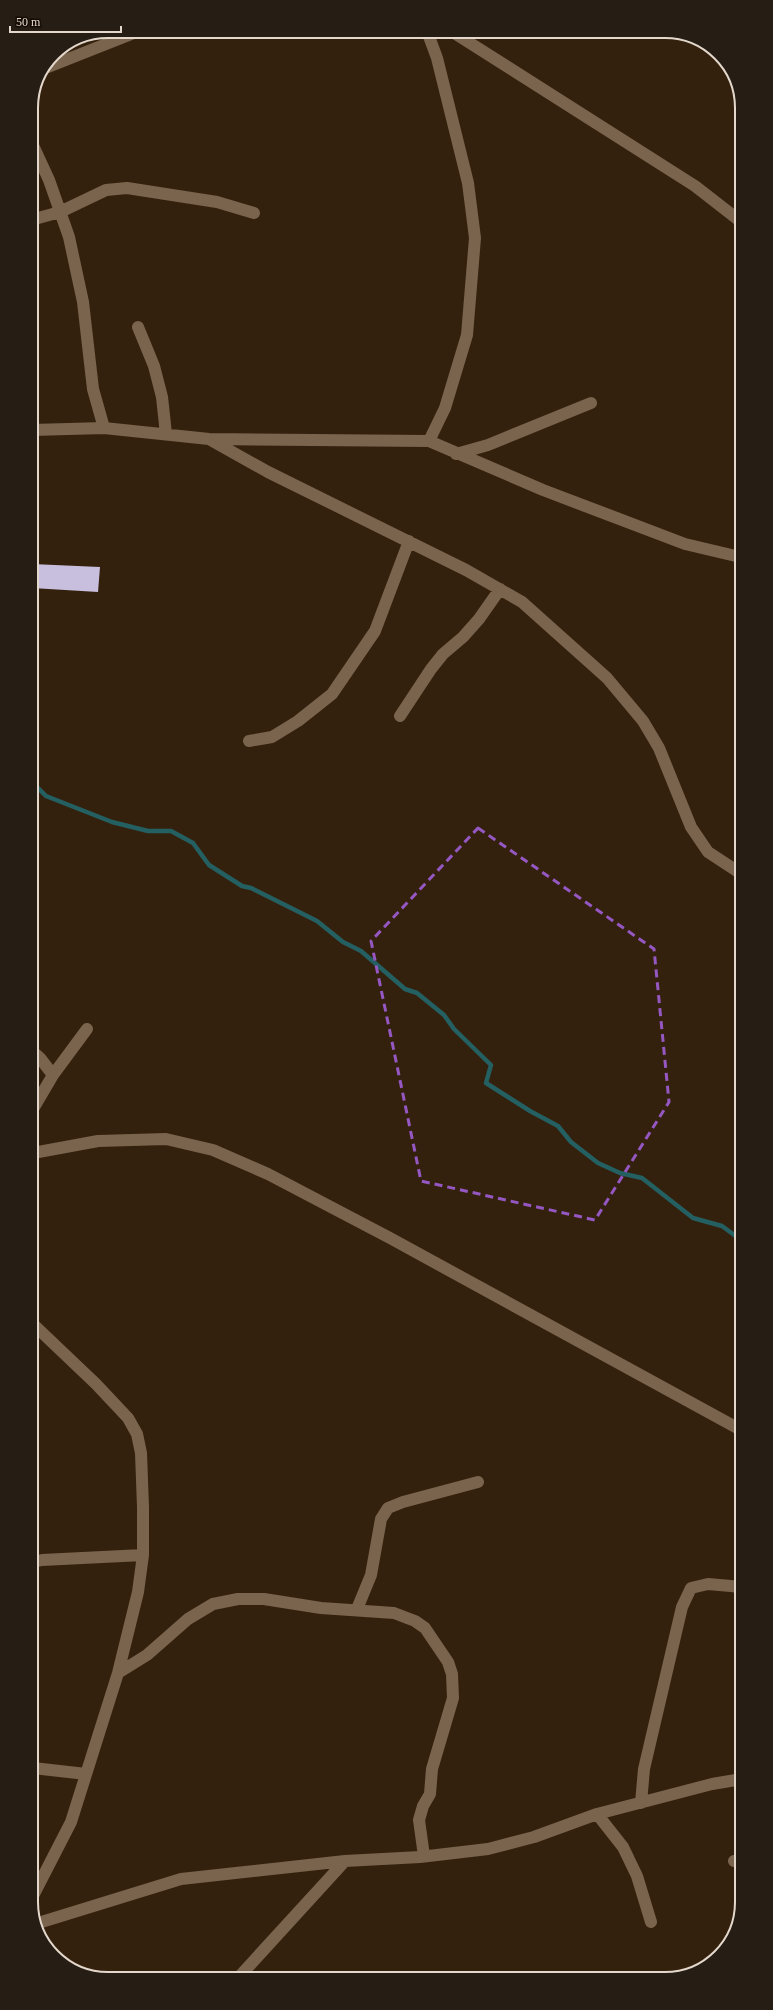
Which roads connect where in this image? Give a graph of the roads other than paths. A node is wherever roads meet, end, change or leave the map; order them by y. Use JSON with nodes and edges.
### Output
{"nodes":[{"id":1,"x":121,"y":38,"type":"edge"},
{"id":2,"x":430,"y":38,"type":"edge"},
{"id":3,"x":462,"y":38,"type":"edge"},
{"id":4,"x":52,"y":66,"type":"edge"},
{"id":5,"x":38,"y":157,"type":"edge"},
{"id":6,"x":60,"y":212,"type":"junction"},
{"id":7,"x":254,"y":212,"type":"dead end"},
{"id":8,"x":735,"y":217,"type":"edge"},
{"id":9,"x":38,"y":218,"type":"edge"},
{"id":10,"x":138,"y":327,"type":"dead end"},
{"id":11,"x":591,"y":403,"type":"dead end"},
{"id":12,"x":104,"y":428,"type":"junction"},
{"id":13,"x":38,"y":430,"type":"edge"},
{"id":14,"x":166,"y":434,"type":"junction"},
{"id":15,"x":209,"y":439,"type":"junction"},
{"id":16,"x":429,"y":441,"type":"junction"},
{"id":17,"x":456,"y":454,"type":"junction"},
{"id":18,"x":408,"y":542,"type":"junction"},
{"id":19,"x":735,"y":556,"type":"edge"},
{"id":20,"x":500,"y":589,"type":"junction"},
{"id":21,"x":400,"y":716,"type":"dead end"},
{"id":22,"x":249,"y":741,"type":"dead end"},
{"id":23,"x":735,"y":870,"type":"edge"},
{"id":24,"x":87,"y":1029,"type":"dead end"},
{"id":25,"x":38,"y":1058,"type":"edge"},
{"id":26,"x":53,"y":1075,"type":"junction"},
{"id":27,"x":38,"y":1099,"type":"edge"},
{"id":28,"x":38,"y":1152,"type":"edge"},
{"id":29,"x":38,"y":1329,"type":"edge"},
{"id":30,"x":735,"y":1427,"type":"edge"},
{"id":31,"x":478,"y":1482,"type":"dead end"},
{"id":32,"x":142,"y":1555,"type":"junction"},
{"id":33,"x":38,"y":1561,"type":"edge"},
{"id":34,"x":735,"y":1586,"type":"edge"},
{"id":35,"x":357,"y":1610,"type":"junction"},
{"id":36,"x":118,"y":1673,"type":"junction"},
{"id":37,"x":38,"y":1768,"type":"edge"},
{"id":38,"x":86,"y":1774,"type":"junction"},
{"id":39,"x":735,"y":1780,"type":"edge"},
{"id":40,"x":641,"y":1803,"type":"junction"},
{"id":41,"x":597,"y":1814,"type":"junction"},
{"id":42,"x":424,"y":1856,"type":"junction"},
{"id":43,"x":345,"y":1861,"type":"junction"},
{"id":44,"x":38,"y":1886,"type":"edge"},
{"id":45,"x":41,"y":1922,"type":"edge"},
{"id":46,"x":651,"y":1922,"type":"dead end"},
{"id":47,"x":243,"y":1972,"type":"edge"}],
"edges":[{"from":1,"to":4,"type":"street"},
{"from":2,"to":16,"type":"street"},
{"from":3,"to":8,"type":"street"},
{"from":5,"to":6,"type":"street"},
{"from":6,"to":7,"type":"street"},
{"from":6,"to":9,"type":"street"},
{"from":6,"to":12,"type":"street"},
{"from":10,"to":14,"type":"street"},
{"from":11,"to":17,"type":"street"},
{"from":12,"to":13,"type":"street"},
{"from":12,"to":14,"type":"street"},
{"from":14,"to":15,"type":"street"},
{"from":15,"to":16,"type":"street"},
{"from":15,"to":18,"type":"street"},
{"from":16,"to":17,"type":"street"},
{"from":17,"to":19,"type":"street"},
{"from":18,"to":20,"type":"street"},
{"from":18,"to":22,"type":"street"},
{"from":20,"to":21,"type":"street"},
{"from":20,"to":23,"type":"street"},
{"from":24,"to":26,"type":"street"},
{"from":25,"to":26,"type":"street"},
{"from":26,"to":27,"type":"street"},
{"from":28,"to":30,"type":"street"},
{"from":29,"to":32,"type":"street"},
{"from":31,"to":35,"type":"street"},
{"from":32,"to":33,"type":"street"},
{"from":32,"to":36,"type":"street"},
{"from":34,"to":40,"type":"street"},
{"from":35,"to":36,"type":"street"},
{"from":35,"to":42,"type":"street"},
{"from":36,"to":38,"type":"street"},
{"from":37,"to":38,"type":"street"},
{"from":38,"to":44,"type":"street"},
{"from":39,"to":40,"type":"street"},
{"from":40,"to":41,"type":"street"},
{"from":41,"to":42,"type":"street"},
{"from":41,"to":46,"type":"street"},
{"from":42,"to":43,"type":"street"},
{"from":43,"to":45,"type":"street"},
{"from":43,"to":47,"type":"street"}]}
